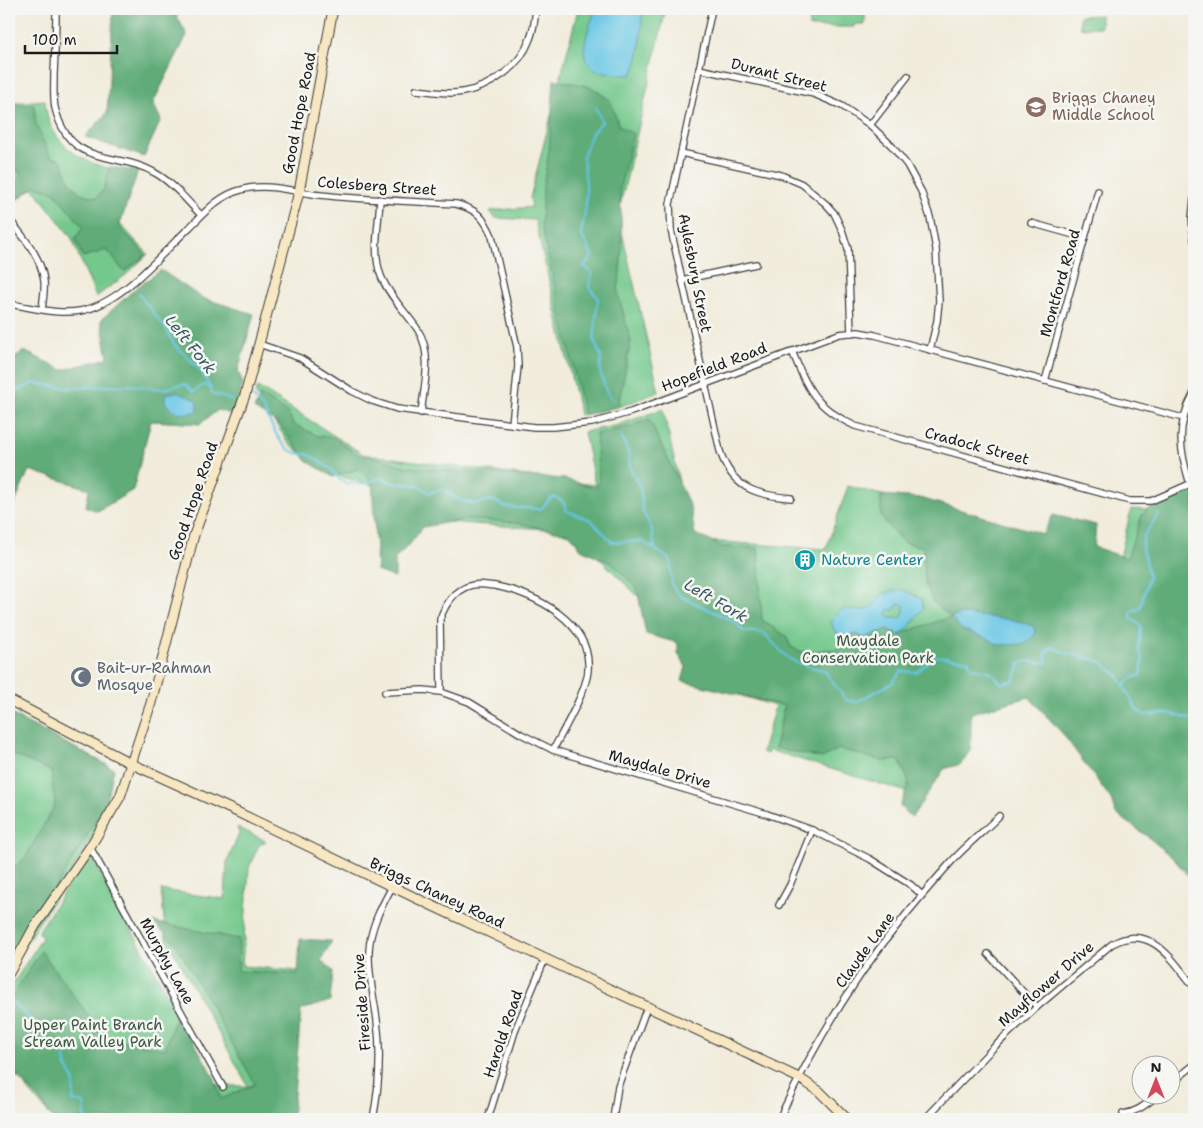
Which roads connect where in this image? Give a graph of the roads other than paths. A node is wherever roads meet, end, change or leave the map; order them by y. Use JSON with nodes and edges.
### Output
{"nodes":[{"id":1,"x":56,"y":9,"type":"edge"},
{"id":2,"x":333,"y":9,"type":"edge"},
{"id":3,"x":536,"y":9,"type":"edge"},
{"id":4,"x":712,"y":9,"type":"edge"},
{"id":5,"x":699,"y":69,"type":"junction"},
{"id":6,"x":908,"y":76,"type":"dead end"},
{"id":7,"x":416,"y":90,"type":"dead end"},
{"id":8,"x":870,"y":125,"type":"junction"},
{"id":9,"x":681,"y":153,"type":"junction"},
{"id":10,"x":1098,"y":191,"type":"dead end"},
{"id":11,"x":298,"y":192,"type":"junction"},
{"id":12,"x":380,"y":199,"type":"junction"},
{"id":13,"x":1194,"y":199,"type":"edge"},
{"id":14,"x":201,"y":215,"type":"junction"},
{"id":15,"x":9,"y":219,"type":"edge"},
{"id":16,"x":1031,"y":224,"type":"dead end"},
{"id":17,"x":1085,"y":238,"type":"junction"},
{"id":18,"x":1194,"y":240,"type":"edge"},
{"id":19,"x":756,"y":264,"type":"dead end"},
{"id":20,"x":682,"y":280,"type":"junction"},
{"id":21,"x":9,"y":304,"type":"edge"},
{"id":22,"x":42,"y":309,"type":"junction"},
{"id":23,"x":852,"y":333,"type":"junction"},
{"id":24,"x":259,"y":344,"type":"junction"},
{"id":25,"x":930,"y":350,"type":"junction"},
{"id":26,"x":792,"y":351,"type":"junction"},
{"id":27,"x":1045,"y":381,"type":"junction"},
{"id":28,"x":705,"y":384,"type":"junction"},
{"id":29,"x":1194,"y":393,"type":"edge"},
{"id":30,"x":421,"y":413,"type":"junction"},
{"id":31,"x":1183,"y":418,"type":"junction"},
{"id":32,"x":512,"y":424,"type":"junction"},
{"id":33,"x":792,"y":498,"type":"dead end"},
{"id":34,"x":385,"y":692,"type":"dead end"},
{"id":35,"x":441,"y":692,"type":"junction"},
{"id":36,"x":9,"y":700,"type":"edge"},
{"id":37,"x":553,"y":750,"type":"junction"},
{"id":38,"x":130,"y":763,"type":"junction"},
{"id":39,"x":999,"y":816,"type":"dead end"},
{"id":40,"x":812,"y":830,"type":"junction"},
{"id":41,"x":90,"y":847,"type":"junction"},
{"id":42,"x":392,"y":887,"type":"junction"},
{"id":43,"x":922,"y":895,"type":"junction"},
{"id":44,"x":779,"y":905,"type":"dead end"},
{"id":45,"x":988,"y":954,"type":"dead end"},
{"id":46,"x":545,"y":959,"type":"junction"},
{"id":47,"x":9,"y":973,"type":"edge"},
{"id":48,"x":1194,"y":987,"type":"edge"},
{"id":49,"x":647,"y":1007,"type":"junction"},
{"id":50,"x":1037,"y":1007,"type":"junction"},
{"id":51,"x":1194,"y":1065,"type":"edge"},
{"id":52,"x":1180,"y":1076,"type":"edge"},
{"id":53,"x":799,"y":1078,"type":"junction"},
{"id":54,"x":223,"y":1087,"type":"dead end"},
{"id":55,"x":1144,"y":1106,"type":"edge"},
{"id":56,"x":1123,"y":1114,"type":"dead end"},
{"id":57,"x":373,"y":1119,"type":"edge"},
{"id":58,"x":488,"y":1119,"type":"edge"},
{"id":59,"x":613,"y":1119,"type":"edge"},
{"id":60,"x":779,"y":1119,"type":"edge"},
{"id":61,"x":847,"y":1119,"type":"edge"},
{"id":62,"x":925,"y":1119,"type":"edge"}],
"edges":[{"from":1,"to":14,"type":"street"},
{"from":2,"to":11,"type":"street","name":"Good Hope Road"},
{"from":3,"to":7,"type":"street"},
{"from":4,"to":5,"type":"street","name":"Aylesbury Street"},
{"from":5,"to":8,"type":"street","name":"Durant Street"},
{"from":5,"to":9,"type":"street","name":"Aylesbury Street"},
{"from":6,"to":8,"type":"street"},
{"from":8,"to":25,"type":"street","name":"Durant Street"},
{"from":9,"to":20,"type":"street","name":"Aylesbury Street"},
{"from":9,"to":23,"type":"street"},
{"from":10,"to":17,"type":"street","name":"Montford Road"},
{"from":11,"to":12,"type":"street","name":"Colesberg Street"},
{"from":11,"to":14,"type":"street","name":"Colesberg Street"},
{"from":11,"to":24,"type":"street","name":"Good Hope Road"},
{"from":12,"to":30,"type":"street"},
{"from":12,"to":32,"type":"street","name":"Colesberg Street"},
{"from":13,"to":18,"type":"street"},
{"from":14,"to":22,"type":"street","name":"Colesberg Street"},
{"from":15,"to":22,"type":"street"},
{"from":16,"to":17,"type":"street"},
{"from":17,"to":27,"type":"street","name":"Montford Road"},
{"from":19,"to":20,"type":"street"},
{"from":20,"to":28,"type":"street","name":"Aylesbury Street"},
{"from":21,"to":22,"type":"street","name":"Colesberg Street"},
{"from":23,"to":25,"type":"street","name":"Hopefield Road"},
{"from":23,"to":26,"type":"street","name":"Hopefield Road"},
{"from":24,"to":30,"type":"street","name":"Hopefield Road"},
{"from":24,"to":38,"type":"street","name":"Good Hope Road"},
{"from":25,"to":27,"type":"street","name":"Hopefield Road"},
{"from":26,"to":28,"type":"street","name":"Hopefield Road"},
{"from":26,"to":31,"type":"street","name":"Cradock Street"},
{"from":27,"to":31,"type":"street","name":"Hopefield Road"},
{"from":28,"to":32,"type":"street","name":"Hopefield Road"},
{"from":28,"to":33,"type":"street","name":"Aylesbury Street"},
{"from":29,"to":31,"type":"street"},
{"from":30,"to":32,"type":"street","name":"Hopefield Road"},
{"from":34,"to":35,"type":"street","name":"Maydale Drive"},
{"from":35,"to":37,"type":"street","name":"Maydale Drive"},
{"from":35,"to":37,"type":"street"},
{"from":36,"to":38,"type":"street","name":"Briggs Chaney Road"},
{"from":37,"to":40,"type":"street","name":"Maydale Drive"},
{"from":38,"to":41,"type":"street","name":"Good Hope Road"},
{"from":38,"to":42,"type":"street","name":"Briggs Chaney Road"},
{"from":39,"to":43,"type":"street","name":"Claude Lane"},
{"from":40,"to":43,"type":"street","name":"Maydale Drive"},
{"from":40,"to":44,"type":"street"},
{"from":41,"to":47,"type":"street","name":"Good Hope Road"},
{"from":41,"to":54,"type":"street","name":"Murphy Lane"},
{"from":42,"to":46,"type":"street","name":"Briggs Chaney Road"},
{"from":42,"to":57,"type":"street","name":"Fireside Drive"},
{"from":43,"to":53,"type":"street","name":"Claude Lane"},
{"from":45,"to":50,"type":"street"},
{"from":46,"to":49,"type":"street","name":"Briggs Chaney Road"},
{"from":46,"to":58,"type":"street","name":"Harold Road"},
{"from":48,"to":50,"type":"street","name":"Mayflower Drive"},
{"from":49,"to":53,"type":"street","name":"Briggs Chaney Road"},
{"from":49,"to":59,"type":"street"},
{"from":50,"to":62,"type":"street","name":"Mayflower Drive"},
{"from":51,"to":52,"type":"street"},
{"from":53,"to":60,"type":"street","name":"Claude Lane"},
{"from":53,"to":61,"type":"street","name":"Briggs Chaney Road"},
{"from":55,"to":56,"type":"street"}]}
